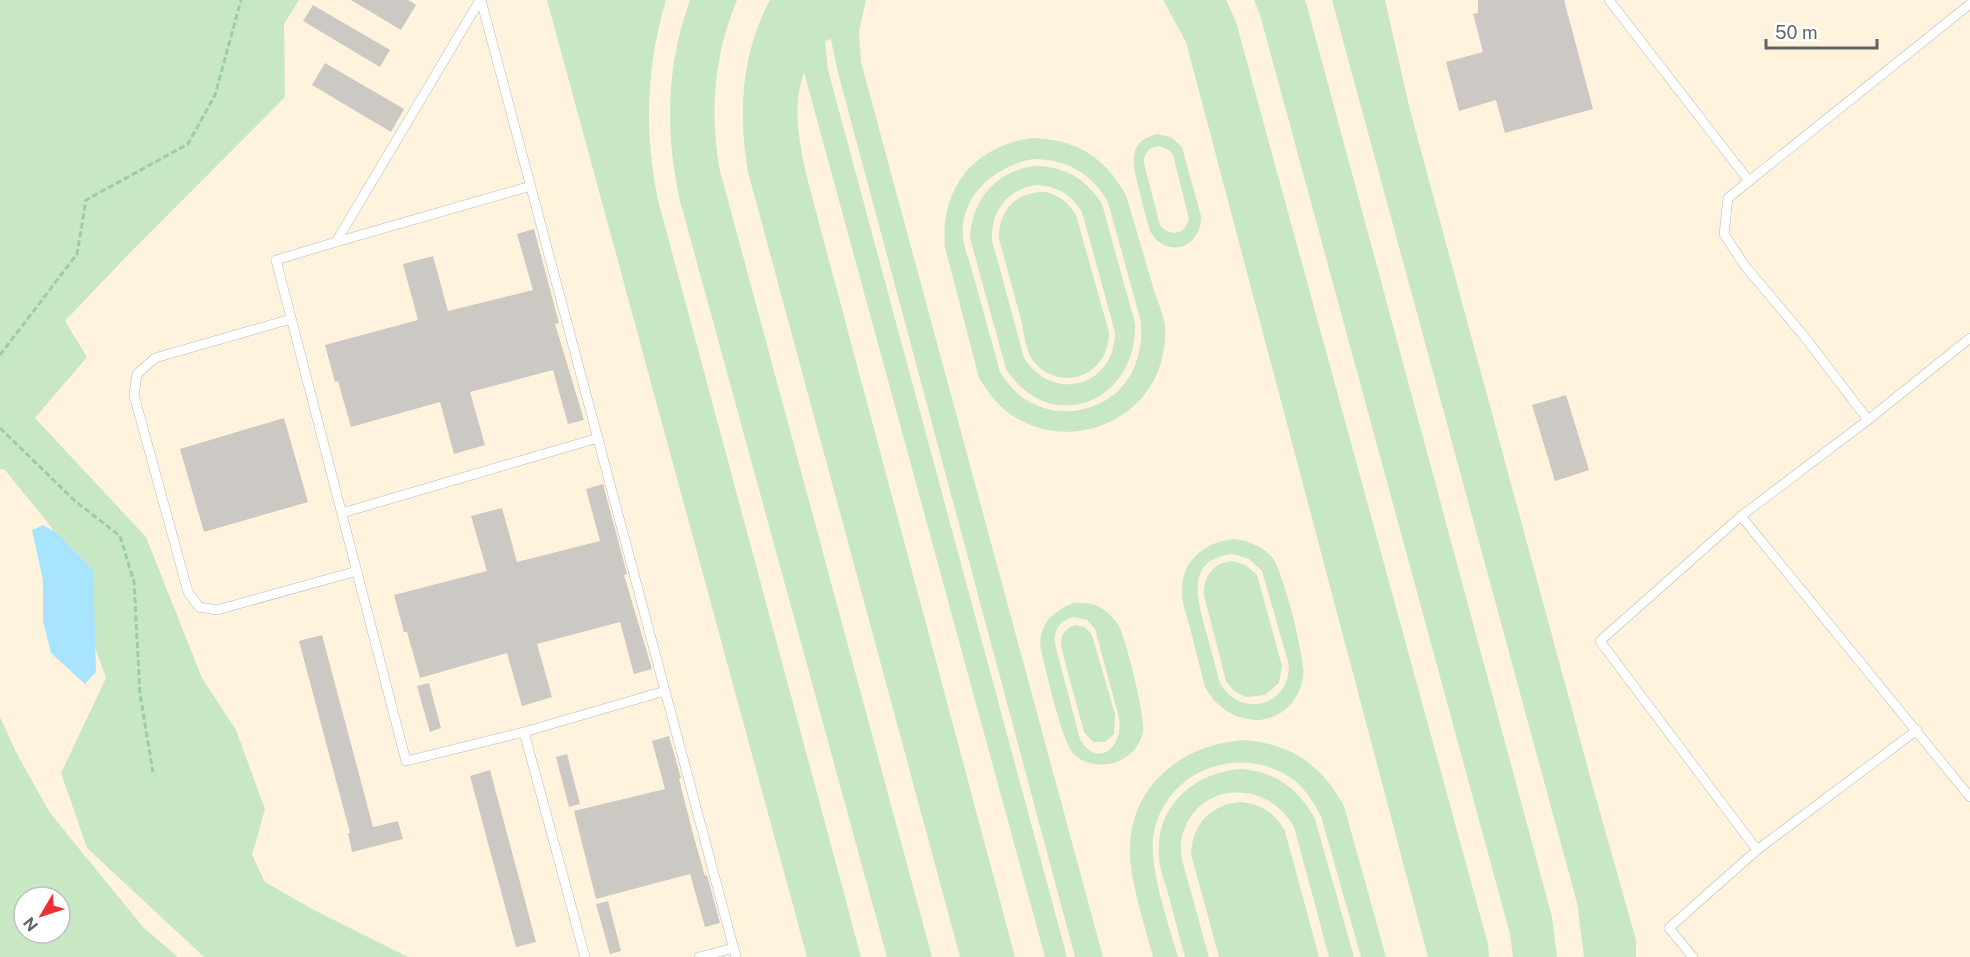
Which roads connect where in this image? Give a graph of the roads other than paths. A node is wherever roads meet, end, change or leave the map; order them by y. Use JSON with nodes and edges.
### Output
{"nodes":[{"id":1,"x":481,"y":0,"type":"edge"},
{"id":2,"x":1609,"y":0,"type":"edge"},
{"id":3,"x":1970,"y":4,"type":"edge"},
{"id":4,"x":1749,"y":181,"type":"junction"},
{"id":5,"x":531,"y":186,"type":"junction"},
{"id":6,"x":336,"y":242,"type":"junction"},
{"id":7,"x":291,"y":319,"type":"junction"},
{"id":8,"x":1970,"y":338,"type":"edge"},
{"id":9,"x":1868,"y":420,"type":"junction"},
{"id":10,"x":598,"y":438,"type":"junction"},
{"id":11,"x":342,"y":513,"type":"junction"},
{"id":12,"x":1741,"y":516,"type":"junction"},
{"id":13,"x":357,"y":571,"type":"junction"},
{"id":14,"x":665,"y":691,"type":"junction"},
{"id":15,"x":1917,"y":730,"type":"junction"},
{"id":16,"x":524,"y":732,"type":"junction"},
{"id":17,"x":1970,"y":797,"type":"edge"},
{"id":18,"x":1757,"y":850,"type":"junction"},
{"id":19,"x":735,"y":952,"type":"edge"},
{"id":20,"x":585,"y":957,"type":"edge"},
{"id":21,"x":699,"y":957,"type":"edge"},
{"id":22,"x":1693,"y":957,"type":"edge"}],
"edges":[{"from":1,"to":5,"type":"lane"},
{"from":1,"to":6,"type":"lane"},
{"from":2,"to":4,"type":"lane"},
{"from":3,"to":4,"type":"lane"},
{"from":4,"to":9,"type":"lane"},
{"from":5,"to":6,"type":"lane"},
{"from":5,"to":10,"type":"lane"},
{"from":6,"to":7,"type":"lane"},
{"from":7,"to":11,"type":"lane"},
{"from":7,"to":13,"type":"lane"},
{"from":8,"to":9,"type":"lane"},
{"from":9,"to":12,"type":"lane"},
{"from":10,"to":11,"type":"lane"},
{"from":10,"to":14,"type":"lane"},
{"from":11,"to":13,"type":"lane"},
{"from":12,"to":15,"type":"lane"},
{"from":12,"to":18,"type":"lane"},
{"from":13,"to":16,"type":"lane"},
{"from":14,"to":16,"type":"lane"},
{"from":14,"to":19,"type":"lane"},
{"from":15,"to":17,"type":"lane"},
{"from":15,"to":18,"type":"lane"},
{"from":16,"to":20,"type":"lane"},
{"from":18,"to":22,"type":"lane"},
{"from":19,"to":21,"type":"lane"}]}
